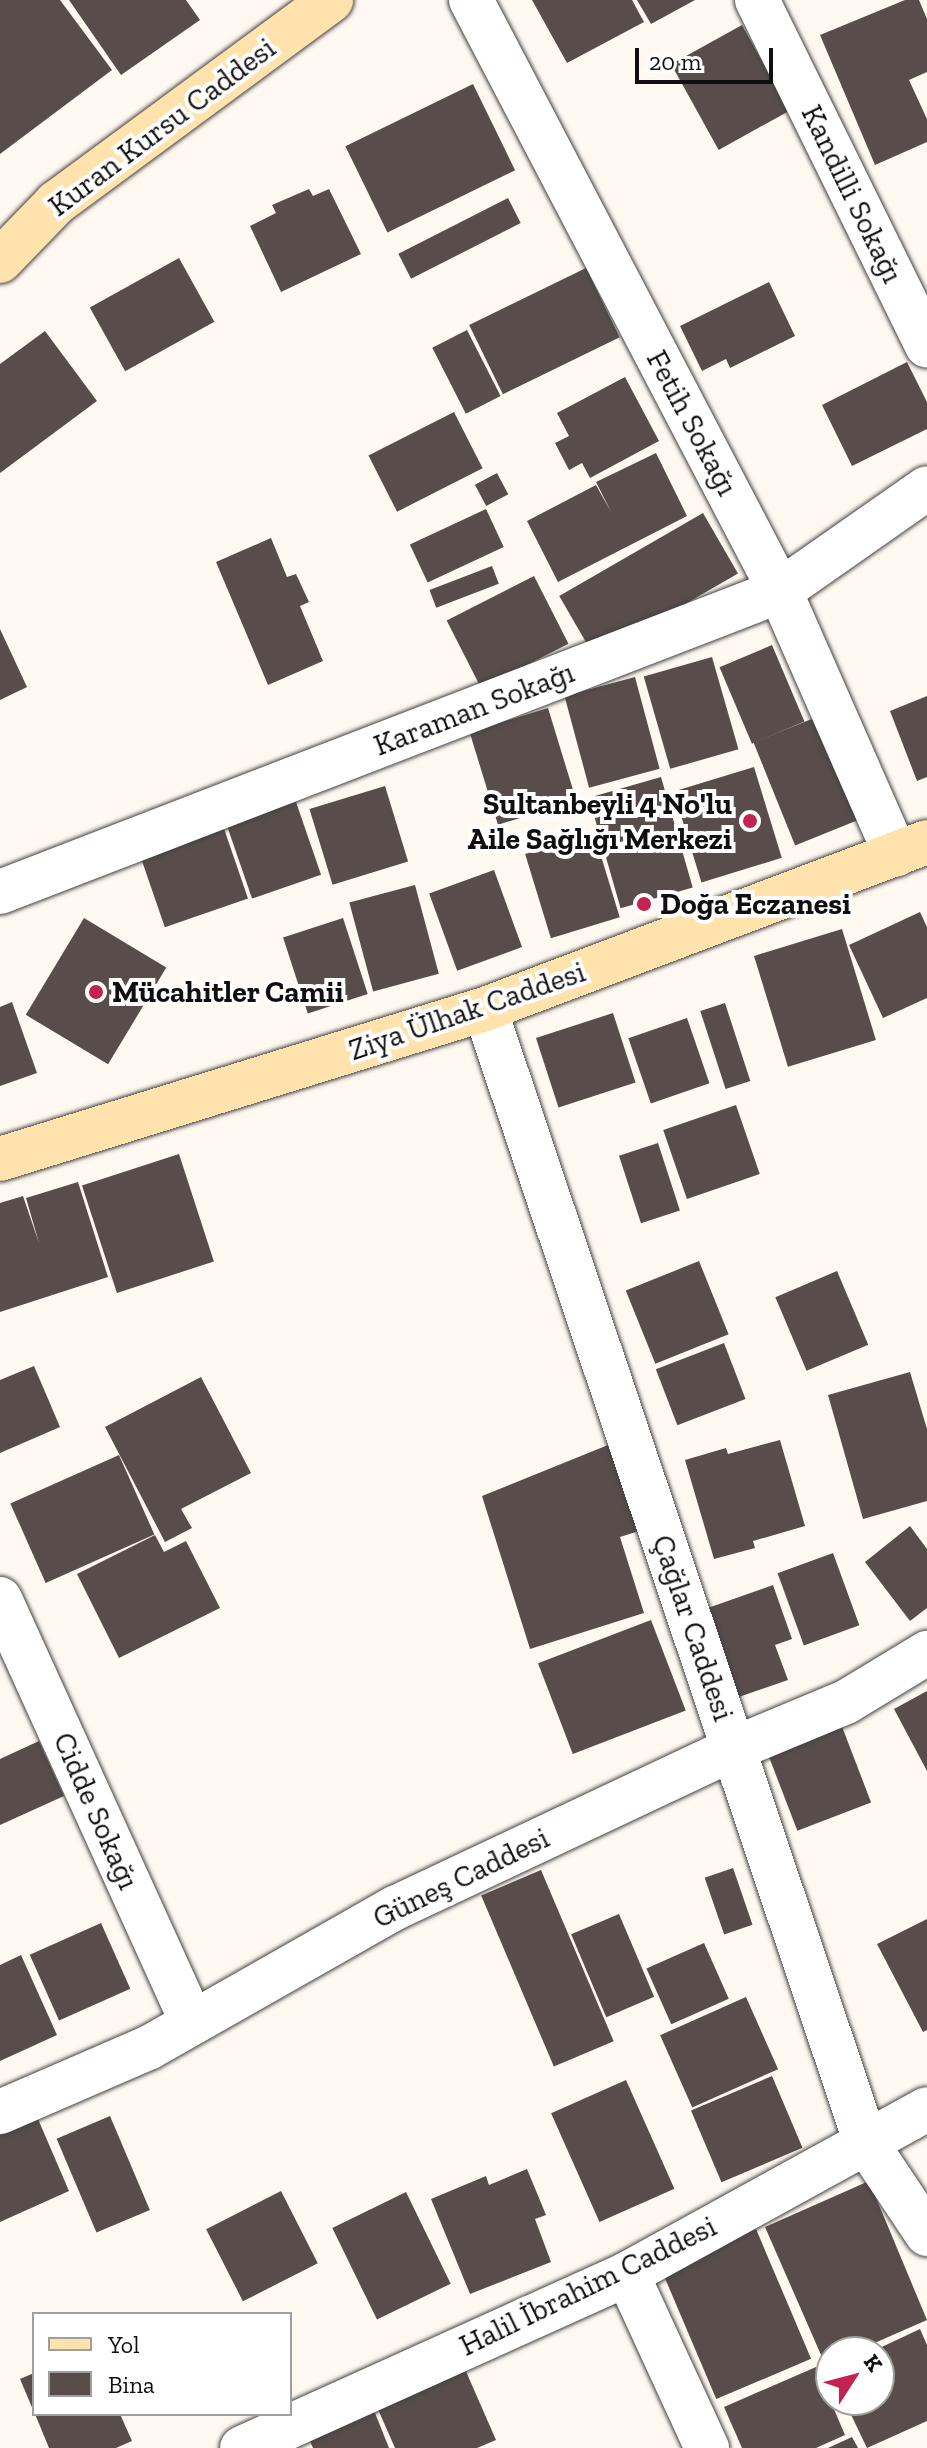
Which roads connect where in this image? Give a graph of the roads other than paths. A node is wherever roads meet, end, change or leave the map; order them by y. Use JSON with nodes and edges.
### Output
{"nodes":[{"id":1,"x":331,"y":0,"type":"edge"},
{"id":2,"x":471,"y":0,"type":"edge"},
{"id":3,"x":757,"y":0,"type":"edge"},
{"id":4,"x":0,"y":261,"type":"edge"},
{"id":5,"x":927,"y":345,"type":"edge"},
{"id":6,"x":927,"y":488,"type":"edge"},
{"id":7,"x":780,"y":591,"type":"junction"},
{"id":8,"x":911,"y":848,"type":"edge"},
{"id":9,"x":0,"y":892,"type":"edge"},
{"id":10,"x":485,"y":1009,"type":"junction"},
{"id":11,"x":0,"y":1159,"type":"edge"},
{"id":12,"x":0,"y":1599,"type":"edge"},
{"id":13,"x":927,"y":1653,"type":"edge"},
{"id":14,"x":733,"y":1749,"type":"junction"},
{"id":15,"x":192,"y":2023,"type":"junction"},
{"id":16,"x":927,"y":2109,"type":"edge"},
{"id":17,"x":0,"y":2112,"type":"edge"},
{"id":18,"x":865,"y":2141,"type":"junction"},
{"id":19,"x":927,"y":2234,"type":"edge"},
{"id":20,"x":627,"y":2274,"type":"junction"},
{"id":21,"x":246,"y":2447,"type":"edge"},
{"id":22,"x":707,"y":2448,"type":"edge"}],
"edges":[{"from":1,"to":4,"type":"street","name":"Kuran Kursu Caddesi"},
{"from":2,"to":7,"type":"street","name":"Fetih Sokağı"},
{"from":3,"to":5,"type":"street","name":"Kandilli Sokağı"},
{"from":6,"to":7,"type":"street","name":"Karaman Sokağı"},
{"from":7,"to":8,"type":"street","name":"Fetih Sokağı"},
{"from":7,"to":9,"type":"street","name":"Karaman Sokağı"},
{"from":8,"to":10,"type":"street","name":"Ziya Ülhak Caddesi"},
{"from":10,"to":11,"type":"street","name":"Ziya Ülhak Caddesi"},
{"from":10,"to":14,"type":"street","name":"Çağlar Caddesi"},
{"from":12,"to":15,"type":"street","name":"Cidde Sokağı"},
{"from":13,"to":14,"type":"street","name":"Güneş Caddesi"},
{"from":14,"to":15,"type":"street","name":"Güneş Caddesi"},
{"from":14,"to":18,"type":"street","name":"Çağlar Caddesi"},
{"from":15,"to":17,"type":"street","name":"Güneş Caddesi"},
{"from":16,"to":18,"type":"street","name":"Halil İbrahim Caddesi"},
{"from":18,"to":19,"type":"street","name":"Çağlar Caddesi"},
{"from":18,"to":20,"type":"street","name":"Halil İbrahim Caddesi"},
{"from":20,"to":21,"type":"street","name":"Halil İbrahim Caddesi"},
{"from":20,"to":22,"type":"street"}]}
